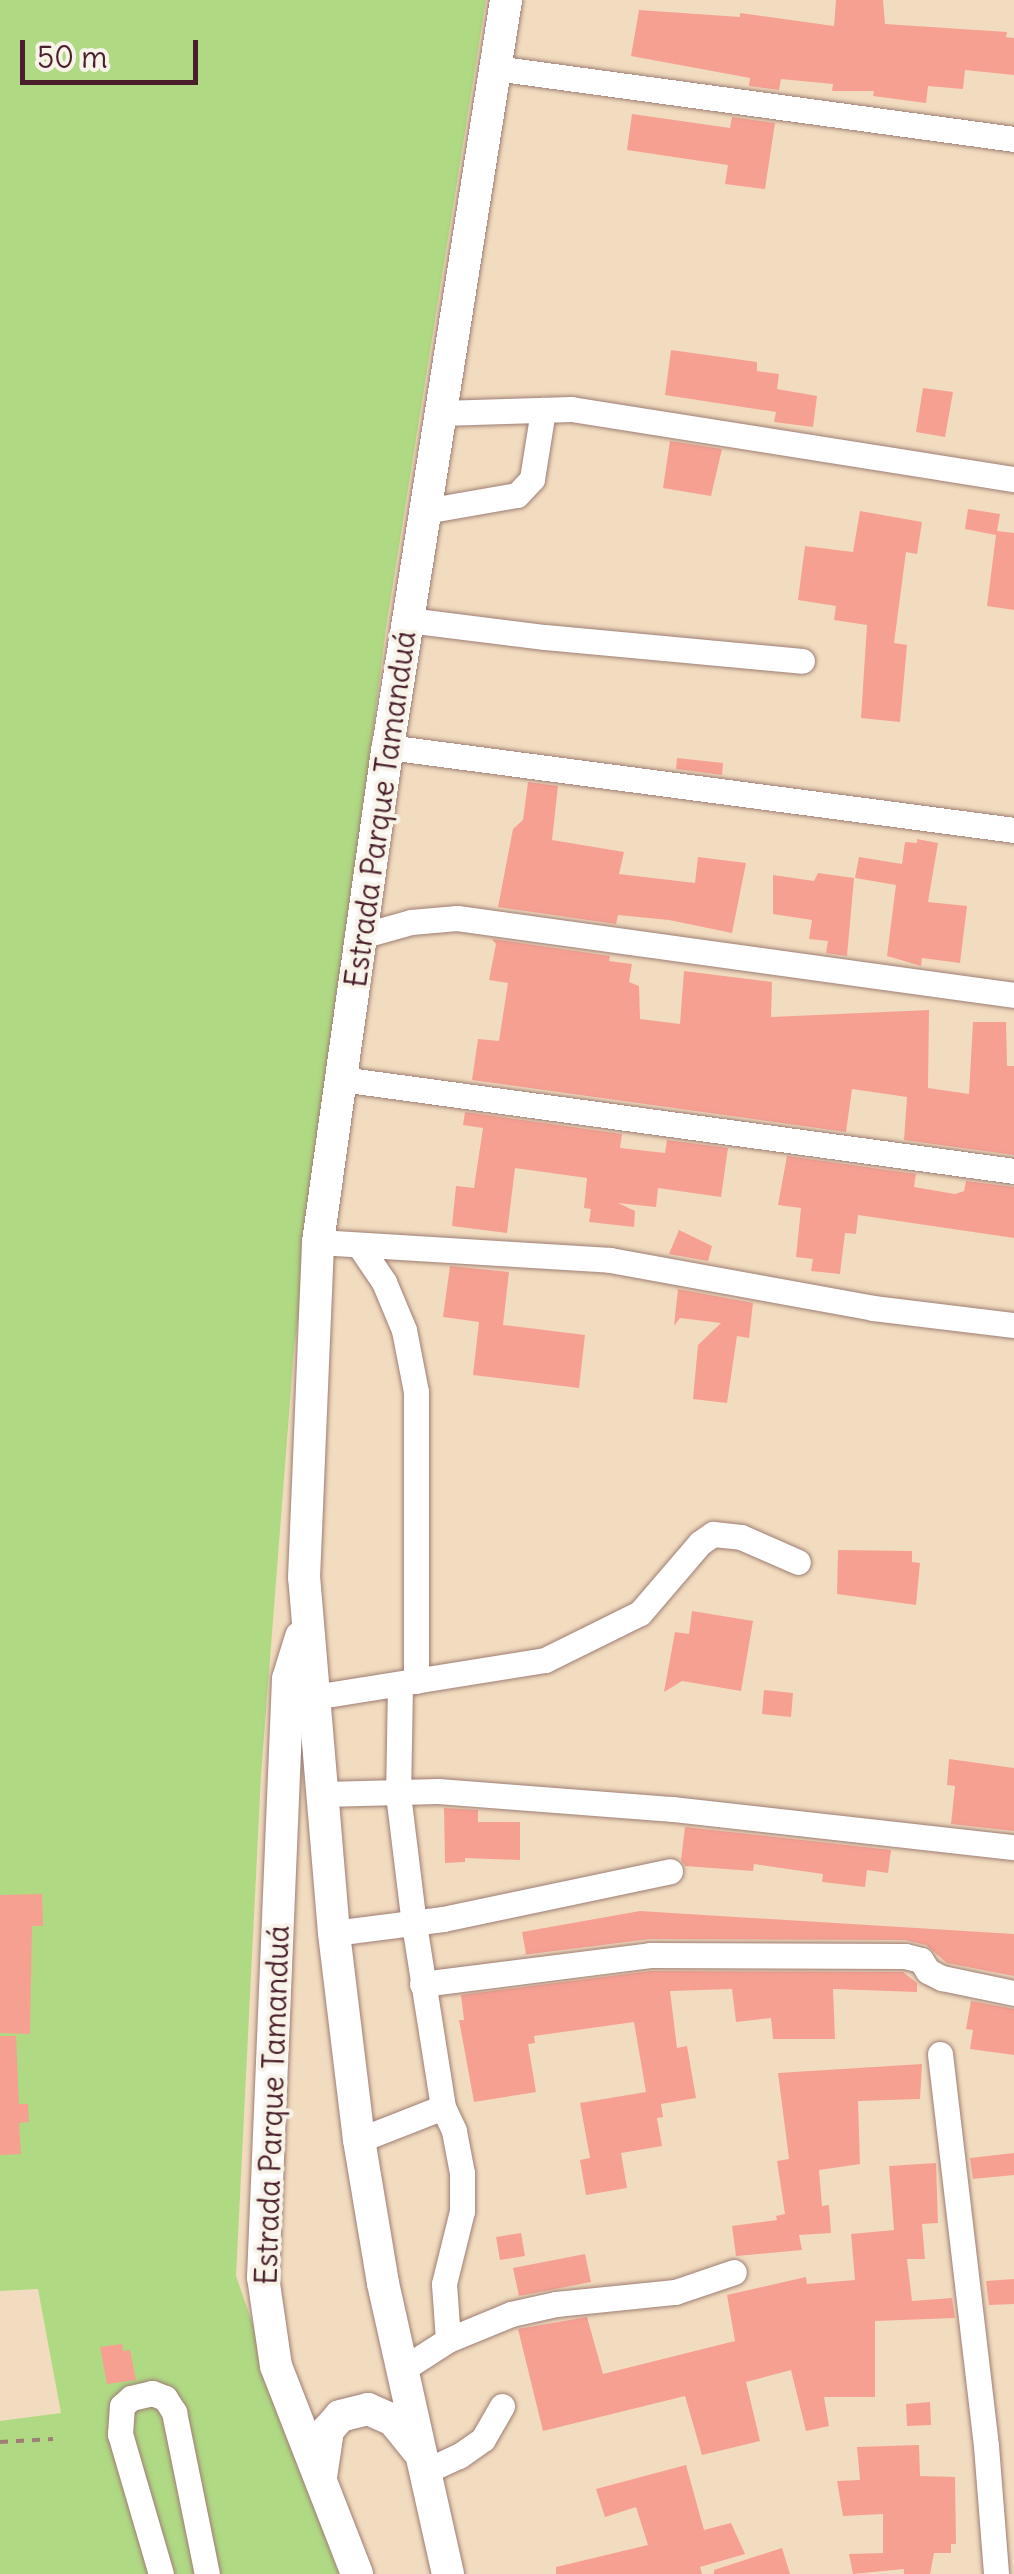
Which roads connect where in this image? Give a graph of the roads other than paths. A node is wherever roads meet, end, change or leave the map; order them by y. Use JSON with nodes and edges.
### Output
{"nodes":[{"id":1,"x":506,"y":0,"type":"edge"},
{"id":2,"x":495,"y":68,"type":"junction"},
{"id":3,"x":1014,"y":139,"type":"edge"},
{"id":4,"x":543,"y":410,"type":"junction"},
{"id":5,"x":440,"y":413,"type":"junction"},
{"id":6,"x":1014,"y":479,"type":"edge"},
{"id":7,"x":425,"y":511,"type":"junction"},
{"id":8,"x":408,"y":620,"type":"junction"},
{"id":9,"x":802,"y":661,"type":"dead end"},
{"id":10,"x":388,"y":746,"type":"junction"},
{"id":11,"x":1014,"y":830,"type":"edge"},
{"id":12,"x":361,"y":936,"type":"junction"},
{"id":13,"x":1014,"y":995,"type":"edge"},
{"id":14,"x":341,"y":1079,"type":"junction"},
{"id":15,"x":1014,"y":1171,"type":"edge"},
{"id":16,"x":318,"y":1242,"type":"junction"},
{"id":17,"x":359,"y":1245,"type":"junction"},
{"id":18,"x":1014,"y":1325,"type":"edge"},
{"id":19,"x":798,"y":1562,"type":"dead end"},
{"id":20,"x":305,"y":1623,"type":"junction"},
{"id":21,"x":408,"y":1683,"type":"junction"},
{"id":22,"x":314,"y":1697,"type":"junction"},
{"id":23,"x":324,"y":1794,"type":"junction"},
{"id":24,"x":398,"y":1794,"type":"junction"},
{"id":25,"x":1014,"y":1847,"type":"edge"},
{"id":26,"x":670,"y":1871,"type":"dead end"},
{"id":27,"x":414,"y":1924,"type":"junction"},
{"id":28,"x":334,"y":1934,"type":"junction"},
{"id":29,"x":422,"y":1984,"type":"junction"},
{"id":30,"x":1014,"y":1992,"type":"edge"},
{"id":31,"x":940,"y":2054,"type":"dead end"},
{"id":32,"x":443,"y":2107,"type":"junction"},
{"id":33,"x":359,"y":2140,"type":"junction"},
{"id":34,"x":734,"y":2272,"type":"dead end"},
{"id":35,"x":448,"y":2340,"type":"junction"},
{"id":36,"x":403,"y":2369,"type":"junction"},
{"id":37,"x":502,"y":2406,"type":"dead end"},
{"id":38,"x":422,"y":2463,"type":"junction"},
{"id":39,"x":320,"y":2483,"type":"junction"},
{"id":40,"x":161,"y":2574,"type":"edge"},
{"id":41,"x":207,"y":2574,"type":"edge"},
{"id":42,"x":357,"y":2574,"type":"edge"},
{"id":43,"x":448,"y":2574,"type":"edge"},
{"id":44,"x":996,"y":2574,"type":"edge"}],
"edges":[{"from":1,"to":2,"type":"main road","name":"Estrada Parque Tamanduá"},
{"from":2,"to":3,"type":"street"},
{"from":2,"to":5,"type":"main road","name":"Estrada Parque Tamanduá"},
{"from":4,"to":5,"type":"street"},
{"from":4,"to":6,"type":"street"},
{"from":4,"to":7,"type":"street"},
{"from":5,"to":7,"type":"main road","name":"Estrada Parque Tamanduá"},
{"from":7,"to":8,"type":"main road","name":"Estrada Parque Tamanduá"},
{"from":8,"to":9,"type":"street"},
{"from":8,"to":10,"type":"main road","name":"Estrada Parque Tamanduá"},
{"from":10,"to":11,"type":"street"},
{"from":10,"to":12,"type":"main road","name":"Estrada Parque Tamanduá"},
{"from":12,"to":13,"type":"street"},
{"from":12,"to":14,"type":"main road","name":"Estrada Parque Tamanduá"},
{"from":14,"to":15,"type":"street"},
{"from":14,"to":16,"type":"main road","name":"Estrada Parque Tamanduá"},
{"from":16,"to":17,"type":"street"},
{"from":16,"to":20,"type":"main road","name":"Estrada Parque Tamanduá"},
{"from":17,"to":18,"type":"street"},
{"from":17,"to":21,"type":"street"},
{"from":19,"to":21,"type":"street"},
{"from":20,"to":22,"type":"main road","name":"Estrada Parque Tamanduá"},
{"from":20,"to":39,"type":"main road","name":"Estrada Parque Tamanduá"},
{"from":21,"to":22,"type":"street"},
{"from":21,"to":24,"type":"street"},
{"from":22,"to":23,"type":"main road","name":"Estrada Parque Tamanduá"},
{"from":23,"to":24,"type":"street"},
{"from":23,"to":28,"type":"main road","name":"Estrada Parque Tamanduá"},
{"from":24,"to":25,"type":"street"},
{"from":24,"to":27,"type":"street"},
{"from":26,"to":27,"type":"street"},
{"from":27,"to":28,"type":"street"},
{"from":27,"to":29,"type":"street"},
{"from":28,"to":33,"type":"main road","name":"Estrada Parque Tamanduá"},
{"from":29,"to":30,"type":"street"},
{"from":29,"to":32,"type":"street"},
{"from":31,"to":44,"type":"street"},
{"from":32,"to":33,"type":"street"},
{"from":32,"to":35,"type":"street"},
{"from":33,"to":36,"type":"main road","name":"Estrada Parque Tamanduá"},
{"from":34,"to":35,"type":"street"},
{"from":35,"to":36,"type":"street"},
{"from":36,"to":38,"type":"main road","name":"Estrada Parque Tamanduá"},
{"from":37,"to":38,"type":"street"},
{"from":38,"to":39,"type":"main road"},
{"from":38,"to":43,"type":"main road","name":"Estrada Parque Tamanduá"},
{"from":39,"to":42,"type":"main road","name":"Estrada Parque Tamanduá"},
{"from":40,"to":41,"type":"street"}]}
